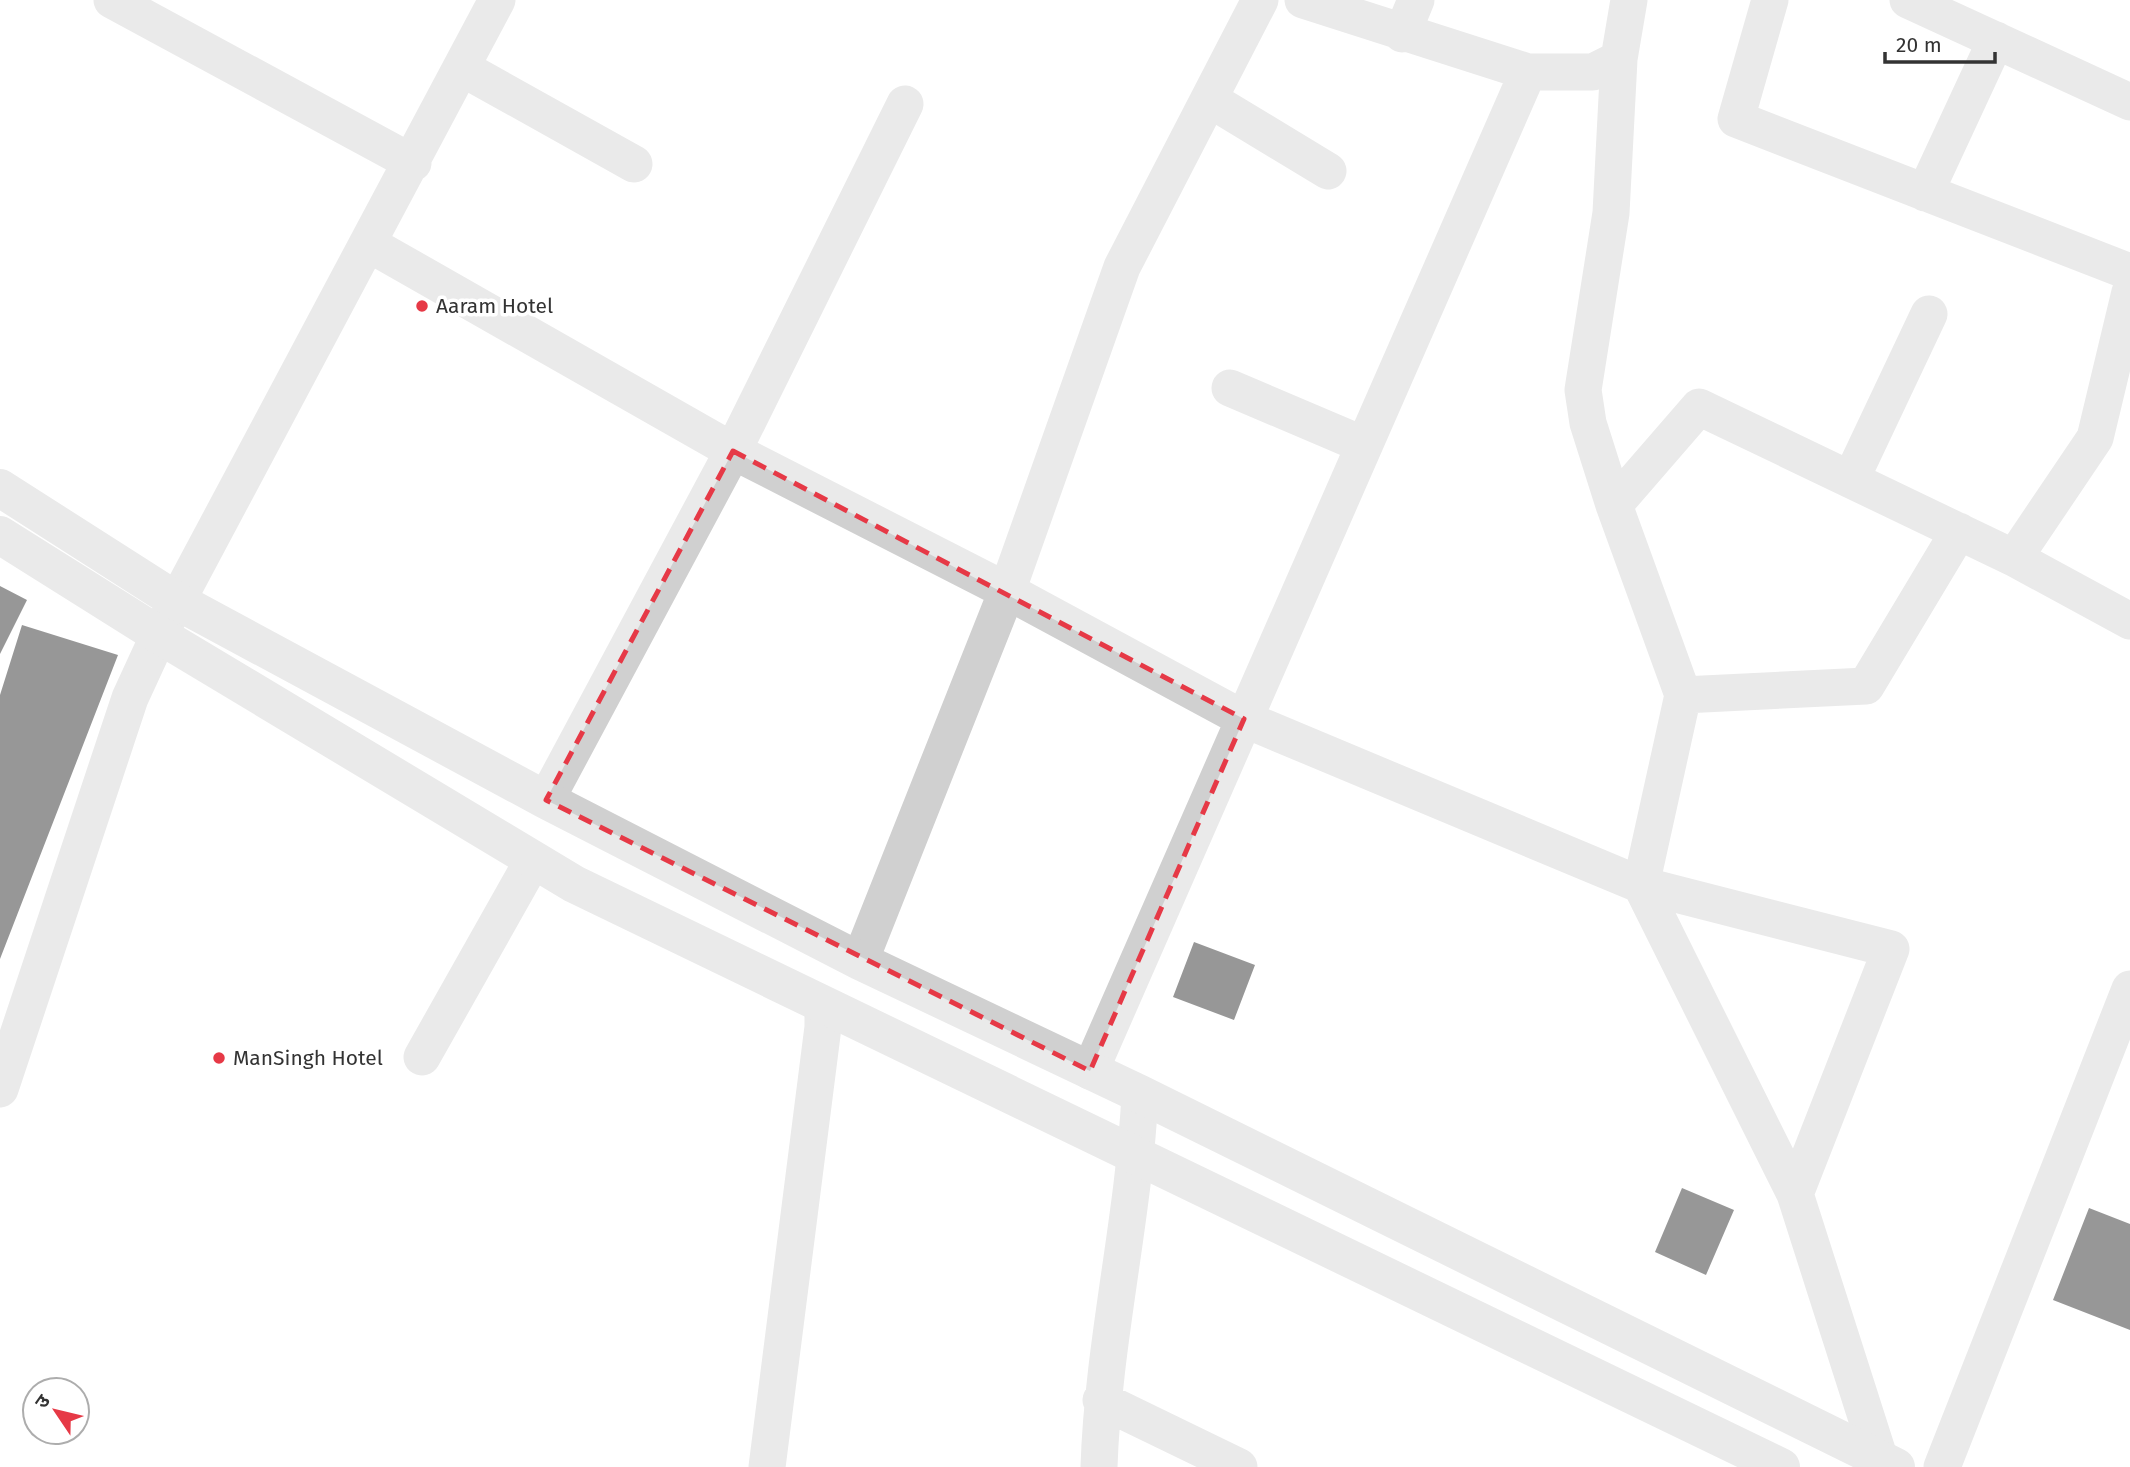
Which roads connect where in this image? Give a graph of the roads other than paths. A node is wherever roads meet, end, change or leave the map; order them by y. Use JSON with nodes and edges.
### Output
{"nodes":[{"id":1,"x":497,"y":0,"type":"edge"},
{"id":2,"x":1260,"y":0,"type":"edge"},
{"id":3,"x":1303,"y":0,"type":"edge"},
{"id":4,"x":1416,"y":0,"type":"edge"},
{"id":5,"x":1629,"y":0,"type":"edge"},
{"id":6,"x":1770,"y":0,"type":"edge"},
{"id":7,"x":1908,"y":0,"type":"edge"},
{"id":8,"x":121,"y":2,"type":"edge"},
{"id":9,"x":1402,"y":34,"type":"junction"},
{"id":10,"x":1996,"y":40,"type":"junction"},
{"id":11,"x":1595,"y":67,"type":"junction"},
{"id":12,"x":462,"y":68,"type":"junction"},
{"id":13,"x":1528,"y":72,"type":"junction"},
{"id":14,"x":1209,"y":99,"type":"junction"},
{"id":15,"x":2130,"y":102,"type":"edge"},
{"id":16,"x":905,"y":104,"type":"dead end"},
{"id":17,"x":413,"y":163,"type":"junction"},
{"id":18,"x":634,"y":164,"type":"dead end"},
{"id":19,"x":1328,"y":171,"type":"dead end"},
{"id":20,"x":1925,"y":193,"type":"junction"},
{"id":21,"x":369,"y":244,"type":"junction"},
{"id":22,"x":2130,"y":272,"type":"edge"},
{"id":23,"x":2130,"y":292,"type":"edge"},
{"id":24,"x":1929,"y":314,"type":"dead end"},
{"id":25,"x":1230,"y":388,"type":"dead end"},
{"id":26,"x":1364,"y":445,"type":"junction"},
{"id":27,"x":733,"y":452,"type":"junction"},
{"id":28,"x":1851,"y":480,"type":"junction"},
{"id":29,"x":0,"y":488,"type":"edge"},
{"id":30,"x":1614,"y":505,"type":"junction"},
{"id":31,"x":1959,"y":531,"type":"junction"},
{"id":32,"x":0,"y":536,"type":"edge"},
{"id":33,"x":2014,"y":558,"type":"junction"},
{"id":34,"x":1007,"y":591,"type":"junction"},
{"id":35,"x":177,"y":601,"type":"junction"},
{"id":36,"x":2130,"y":621,"type":"edge"},
{"id":37,"x":159,"y":635,"type":"junction"},
{"id":38,"x":1684,"y":695,"type":"junction"},
{"id":39,"x":1244,"y":719,"type":"junction"},
{"id":40,"x":546,"y":800,"type":"junction"},
{"id":41,"x":532,"y":862,"type":"junction"},
{"id":42,"x":1641,"y":885,"type":"junction"},
{"id":43,"x":859,"y":961,"type":"junction"},
{"id":44,"x":2130,"y":989,"type":"edge"},
{"id":45,"x":823,"y":1006,"type":"junction"},
{"id":46,"x":422,"y":1056,"type":"dead end"},
{"id":47,"x":1090,"y":1071,"type":"junction"},
{"id":48,"x":0,"y":1089,"type":"edge"},
{"id":49,"x":1140,"y":1094,"type":"junction"},
{"id":50,"x":1137,"y":1157,"type":"junction"},
{"id":51,"x":1795,"y":1195,"type":"junction"},
{"id":52,"x":1101,"y":1400,"type":"junction"},
{"id":53,"x":1888,"y":1463,"type":"edge"},
{"id":54,"x":767,"y":1467,"type":"edge"},
{"id":55,"x":1099,"y":1467,"type":"edge"},
{"id":56,"x":1239,"y":1467,"type":"edge"},
{"id":57,"x":1782,"y":1467,"type":"edge"},
{"id":58,"x":1942,"y":1467,"type":"edge"}],
"edges":[{"from":1,"to":12,"type":"street"},
{"from":2,"to":14,"type":"street"},
{"from":3,"to":9,"type":"street"},
{"from":4,"to":9,"type":"street"},
{"from":5,"to":11,"type":"street"},
{"from":6,"to":20,"type":"street"},
{"from":7,"to":10,"type":"street"},
{"from":8,"to":17,"type":"street"},
{"from":9,"to":13,"type":"street"},
{"from":10,"to":15,"type":"street"},
{"from":10,"to":20,"type":"street"},
{"from":11,"to":13,"type":"street"},
{"from":11,"to":30,"type":"street"},
{"from":12,"to":17,"type":"street"},
{"from":12,"to":18,"type":"street"},
{"from":13,"to":26,"type":"street"},
{"from":14,"to":19,"type":"street"},
{"from":14,"to":34,"type":"street"},
{"from":16,"to":27,"type":"street"},
{"from":17,"to":21,"type":"street"},
{"from":20,"to":22,"type":"street"},
{"from":21,"to":27,"type":"street"},
{"from":21,"to":35,"type":"street"},
{"from":23,"to":33,"type":"street"},
{"from":24,"to":28,"type":"street"},
{"from":25,"to":26,"type":"street"},
{"from":26,"to":39,"type":"street"},
{"from":27,"to":34,"type":"street"},
{"from":27,"to":40,"type":"street"},
{"from":28,"to":30,"type":"street"},
{"from":28,"to":31,"type":"street"},
{"from":29,"to":35,"type":"street"},
{"from":30,"to":38,"type":"street"},
{"from":31,"to":33,"type":"street"},
{"from":31,"to":38,"type":"street"},
{"from":32,"to":37,"type":"street"},
{"from":33,"to":36,"type":"street"},
{"from":34,"to":39,"type":"street"},
{"from":34,"to":43,"type":"street"},
{"from":35,"to":37,"type":"street"},
{"from":35,"to":40,"type":"street"},
{"from":37,"to":41,"type":"street"},
{"from":37,"to":48,"type":"street"},
{"from":38,"to":42,"type":"street"},
{"from":39,"to":42,"type":"street"},
{"from":39,"to":47,"type":"street"},
{"from":40,"to":43,"type":"street"},
{"from":41,"to":45,"type":"street"},
{"from":41,"to":46,"type":"street"},
{"from":42,"to":51,"type":"street"},
{"from":42,"to":51,"type":"street"},
{"from":43,"to":47,"type":"street"},
{"from":44,"to":58,"type":"street"},
{"from":45,"to":50,"type":"street"},
{"from":45,"to":54,"type":"street"},
{"from":47,"to":49,"type":"street"},
{"from":49,"to":50,"type":"street"},
{"from":49,"to":53,"type":"street"},
{"from":50,"to":52,"type":"street"},
{"from":50,"to":57,"type":"street"},
{"from":51,"to":53,"type":"street"},
{"from":52,"to":55,"type":"street"},
{"from":52,"to":56,"type":"street"}]}
